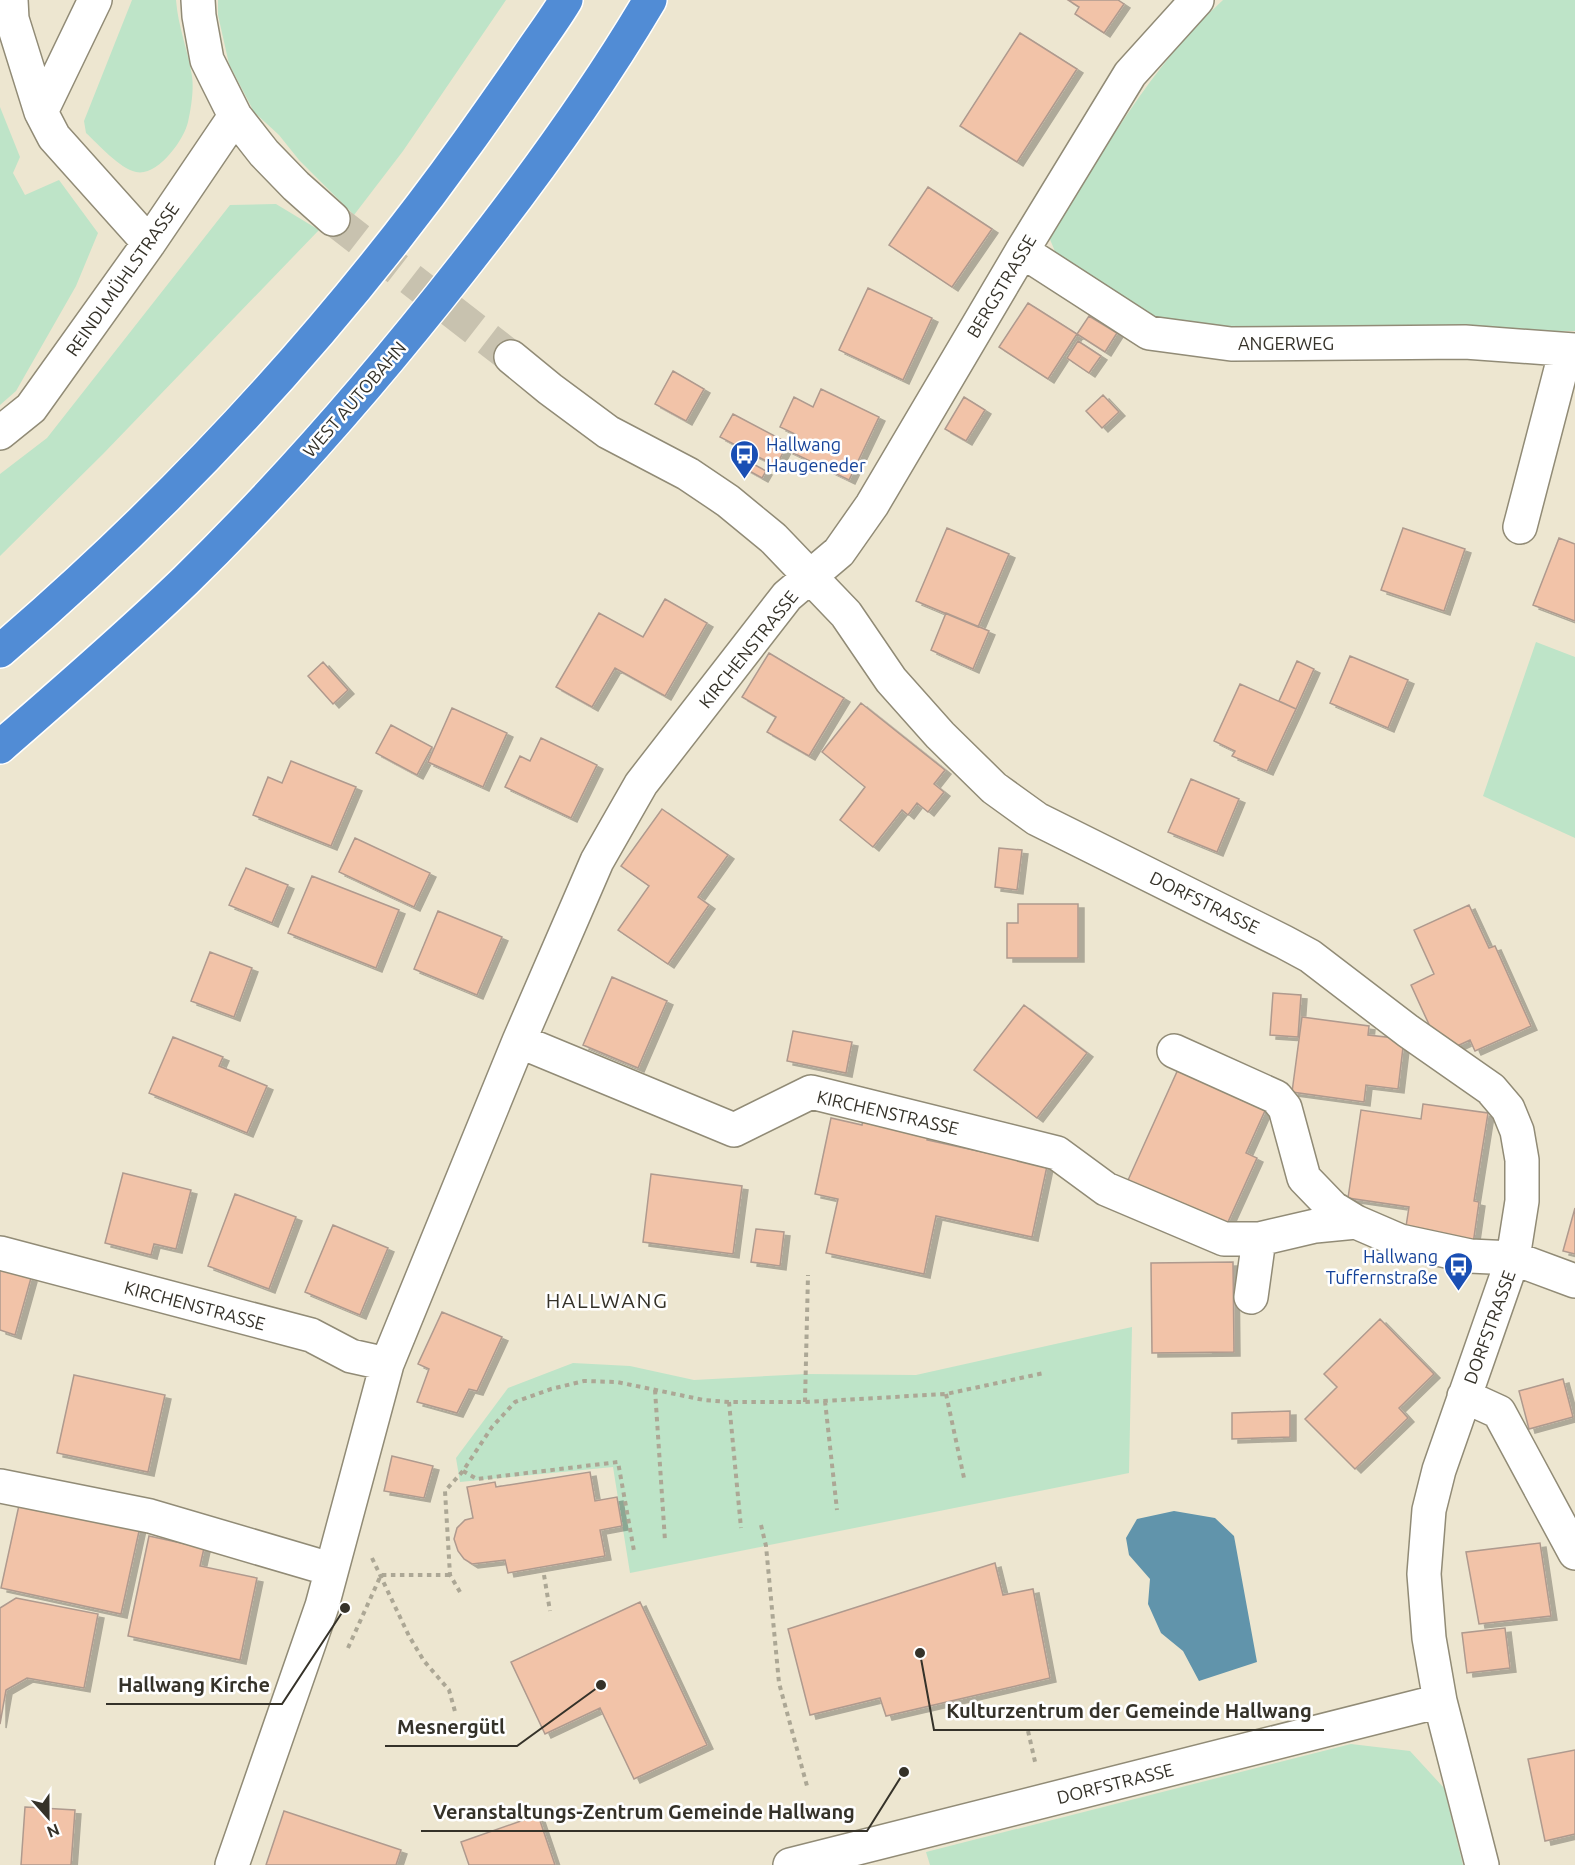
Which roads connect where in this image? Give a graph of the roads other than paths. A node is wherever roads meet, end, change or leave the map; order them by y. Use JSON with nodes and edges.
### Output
{"nodes":[{"id":1,"x":11,"y":0,"type":"edge"},
{"id":2,"x":95,"y":0,"type":"edge"},
{"id":3,"x":198,"y":0,"type":"edge"},
{"id":4,"x":566,"y":0,"type":"edge"},
{"id":5,"x":650,"y":0,"type":"edge"},
{"id":6,"x":1197,"y":0,"type":"edge"},
{"id":7,"x":41,"y":112,"type":"junction"},
{"id":8,"x":235,"y":116,"type":"junction"},
{"id":9,"x":333,"y":219,"type":"tunnel mouth"},
{"id":10,"x":149,"y":243,"type":"junction"},
{"id":11,"x":1022,"y":251,"type":"junction"},
{"id":12,"x":1570,"y":350,"type":"edge"},
{"id":13,"x":511,"y":357,"type":"tunnel mouth"},
{"id":14,"x":0,"y":433,"type":"edge"},
{"id":15,"x":1520,"y":527,"type":"dead end"},
{"id":16,"x":812,"y":576,"type":"junction"},
{"id":17,"x":0,"y":651,"type":"edge"},
{"id":18,"x":0,"y":747,"type":"edge"},
{"id":19,"x":519,"y":1041,"type":"junction"},
{"id":20,"x":1174,"y":1051,"type":"dead end"},
{"id":21,"x":1356,"y":1222,"type":"junction"},
{"id":22,"x":1259,"y":1239,"type":"junction"},
{"id":23,"x":0,"y":1253,"type":"edge"},
{"id":24,"x":1513,"y":1258,"type":"junction"},
{"id":25,"x":1575,"y":1281,"type":"edge"},
{"id":26,"x":1251,"y":1296,"type":"dead end"},
{"id":27,"x":387,"y":1364,"type":"junction"},
{"id":28,"x":1464,"y":1396,"type":"junction"},
{"id":29,"x":0,"y":1486,"type":"edge"},
{"id":30,"x":1575,"y":1553,"type":"edge"},
{"id":31,"x":330,"y":1569,"type":"junction"},
{"id":32,"x":1440,"y":1701,"type":"junction"},
{"id":33,"x":905,"y":1851,"type":"edge"},
{"id":34,"x":232,"y":1865,"type":"edge"},
{"id":35,"x":790,"y":1865,"type":"edge"},
{"id":36,"x":1482,"y":1865,"type":"edge"}],
"edges":[{"from":1,"to":7,"type":"street"},
{"from":2,"to":7,"type":"street"},
{"from":3,"to":8,"type":"street"},
{"from":4,"to":17,"type":"highway"},
{"from":5,"to":18,"type":"highway","name":"WEST AUTOBAHN"},
{"from":6,"to":11,"type":"street","name":"BERGSTRASSE"},
{"from":7,"to":10,"type":"street"},
{"from":8,"to":9,"type":"street"},
{"from":8,"to":10,"type":"street","name":"REINDLMÜHLSTRASSE"},
{"from":10,"to":14,"type":"street","name":"REINDLMÜHLSTRASSE"},
{"from":11,"to":12,"type":"street","name":"ANGERWEG"},
{"from":11,"to":16,"type":"street","name":"BERGSTRASSE"},
{"from":12,"to":15,"type":"street"},
{"from":13,"to":16,"type":"street","name":"DORFSTRASSE"},
{"from":16,"to":19,"type":"street","name":"KIRCHENSTRASSE"},
{"from":16,"to":24,"type":"street","name":"DORFSTRASSE"},
{"from":19,"to":22,"type":"street","name":"KIRCHENSTRASSE"},
{"from":19,"to":27,"type":"street","name":"KIRCHENSTRASSE"},
{"from":20,"to":21,"type":"street"},
{"from":21,"to":22,"type":"street","name":"DORFSTRASSE"},
{"from":21,"to":24,"type":"street","name":"DORFSTRASSE"},
{"from":22,"to":26,"type":"street"},
{"from":23,"to":27,"type":"street","name":"KIRCHENSTRASSE"},
{"from":24,"to":25,"type":"street"},
{"from":24,"to":28,"type":"street","name":"DORFSTRASSE"},
{"from":27,"to":31,"type":"street","name":"KIRCHENSTRASSE"},
{"from":28,"to":30,"type":"street","name":"DORFSTRASSE"},
{"from":28,"to":32,"type":"street","name":"DORFSTRASSE"},
{"from":29,"to":31,"type":"street"},
{"from":31,"to":34,"type":"street","name":"KIRCHENSTRASSE"},
{"from":32,"to":33,"type":"street","name":"DORFSTRASSE"},
{"from":32,"to":36,"type":"street","name":"DORFSTRASSE"},
{"from":33,"to":35,"type":"street","name":"DORFSTRASSE"}]}
